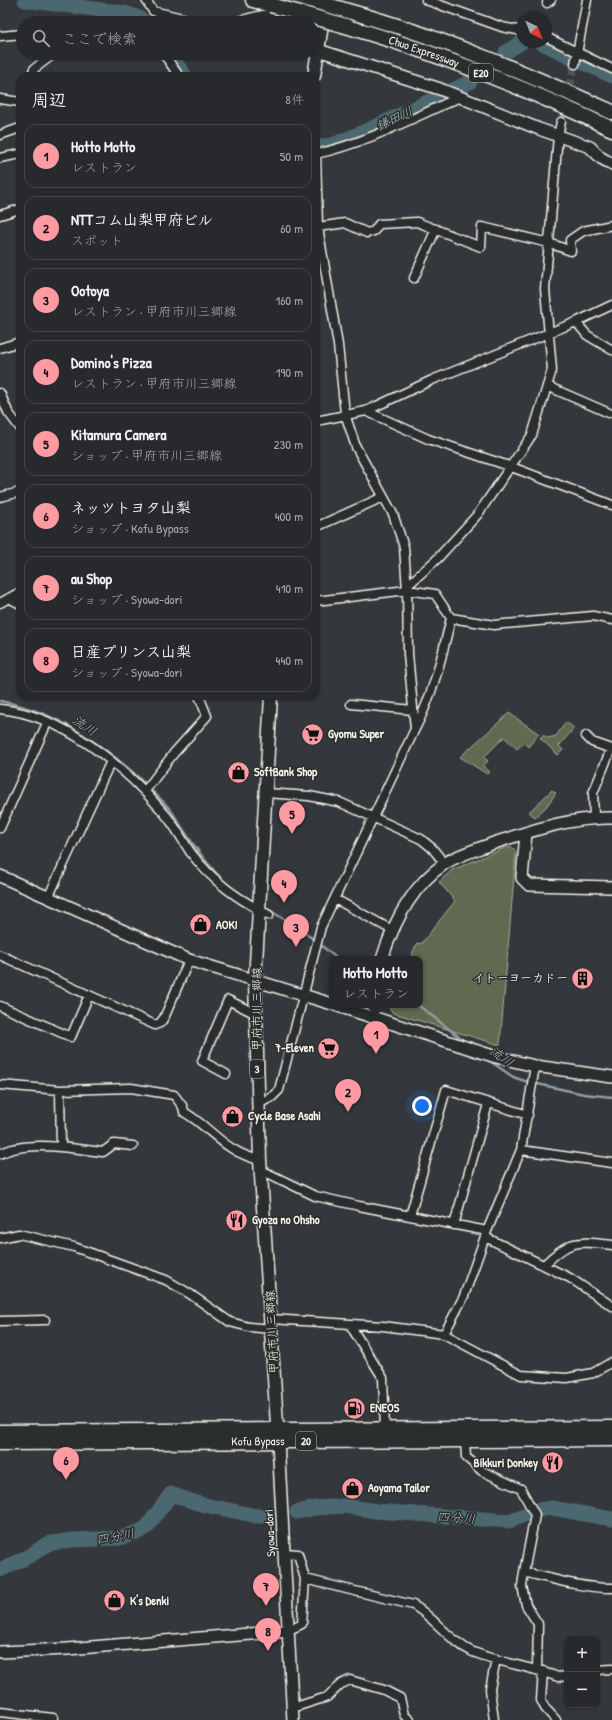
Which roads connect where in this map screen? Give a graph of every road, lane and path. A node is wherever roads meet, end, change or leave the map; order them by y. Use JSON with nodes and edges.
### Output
{"nodes":[{"id":1,"x":146,"y":0,"type":"edge"},
{"id":2,"x":253,"y":0,"type":"edge"},
{"id":3,"x":310,"y":0,"type":"edge"},
{"id":4,"x":326,"y":0,"type":"edge"},
{"id":5,"x":426,"y":0,"type":"edge"},
{"id":6,"x":587,"y":0,"type":"edge"},
{"id":7,"x":174,"y":16,"type":"edge"},
{"id":8,"x":263,"y":16,"type":"edge"},
{"id":9,"x":289,"y":16,"type":"edge"},
{"id":10,"x":312,"y":16,"type":"edge"},
{"id":11,"x":320,"y":18,"type":"edge"},
{"id":12,"x":320,"y":27,"type":"edge"},
{"id":13,"x":516,"y":29,"type":"edge"},
{"id":14,"x":16,"y":35,"type":"edge"},
{"id":15,"x":0,"y":36,"type":"edge"},
{"id":16,"x":552,"y":40,"type":"edge"},
{"id":17,"x":320,"y":51,"type":"edge"},
{"id":18,"x":577,"y":52,"type":"junction"},
{"id":19,"x":41,"y":60,"type":"edge"},
{"id":20,"x":168,"y":60,"type":"edge"},
{"id":21,"x":315,"y":60,"type":"edge"},
{"id":22,"x":575,"y":64,"type":"tunnel mouth"},
{"id":23,"x":612,"y":69,"type":"edge"},
{"id":24,"x":33,"y":72,"type":"edge"},
{"id":25,"x":176,"y":72,"type":"edge"},
{"id":26,"x":314,"y":72,"type":"edge"},
{"id":27,"x":459,"y":97,"type":"junction"},
{"id":28,"x":0,"y":99,"type":"edge"},
{"id":29,"x":16,"y":101,"type":"edge"},
{"id":30,"x":612,"y":112,"type":"edge"},
{"id":31,"x":561,"y":122,"type":"tunnel mouth"},
{"id":32,"x":16,"y":129,"type":"edge"},
{"id":33,"x":612,"y":129,"type":"edge"},
{"id":34,"x":0,"y":135,"type":"edge"},
{"id":35,"x":558,"y":136,"type":"junction"},
{"id":36,"x":320,"y":153,"type":"edge"},
{"id":37,"x":16,"y":155,"type":"edge"},
{"id":38,"x":0,"y":158,"type":"edge"},
{"id":39,"x":612,"y":164,"type":"edge"},
{"id":40,"x":16,"y":210,"type":"edge"},
{"id":41,"x":0,"y":216,"type":"edge"},
{"id":42,"x":612,"y":226,"type":"edge"},
{"id":43,"x":320,"y":227,"type":"edge"},
{"id":44,"x":436,"y":229,"type":"junction"},
{"id":45,"x":549,"y":243,"type":"junction"},
{"id":46,"x":320,"y":244,"type":"edge"},
{"id":47,"x":414,"y":278,"type":"dead end"},
{"id":48,"x":612,"y":305,"type":"edge"},
{"id":49,"x":576,"y":322,"type":"junction"},
{"id":50,"x":549,"y":333,"type":"junction"},
{"id":51,"x":16,"y":343,"type":"edge"},
{"id":52,"x":0,"y":348,"type":"edge"},
{"id":53,"x":612,"y":350,"type":"edge"},
{"id":54,"x":547,"y":386,"type":"junction"},
{"id":55,"x":0,"y":393,"type":"edge"},
{"id":56,"x":366,"y":411,"type":"junction"},
{"id":57,"x":609,"y":413,"type":"dead end"},
{"id":58,"x":345,"y":414,"type":"junction"},
{"id":59,"x":320,"y":420,"type":"edge"},
{"id":60,"x":16,"y":423,"type":"edge"},
{"id":61,"x":509,"y":466,"type":"junction"},
{"id":62,"x":16,"y":493,"type":"edge"},
{"id":63,"x":0,"y":497,"type":"edge"},
{"id":64,"x":383,"y":497,"type":"junction"},
{"id":65,"x":612,"y":505,"type":"edge"},
{"id":66,"x":320,"y":525,"type":"edge"},
{"id":67,"x":407,"y":588,"type":"junction"},
{"id":68,"x":16,"y":594,"type":"edge"},
{"id":69,"x":9,"y":598,"type":"junction"},
{"id":70,"x":320,"y":600,"type":"edge"},
{"id":71,"x":16,"y":602,"type":"edge"},
{"id":72,"x":0,"y":603,"type":"edge"},
{"id":73,"x":451,"y":618,"type":"junction"},
{"id":74,"x":612,"y":620,"type":"edge"},
{"id":75,"x":201,"y":700,"type":"edge"},
{"id":76,"x":271,"y":700,"type":"edge"},
{"id":77,"x":350,"y":704,"type":"dead end"},
{"id":78,"x":0,"y":708,"type":"edge"},
{"id":79,"x":413,"y":710,"type":"junction"},
{"id":80,"x":47,"y":722,"type":"junction"},
{"id":81,"x":415,"y":729,"type":"junction"},
{"id":82,"x":586,"y":736,"type":"dead end"},
{"id":83,"x":611,"y":749,"type":"edge"},
{"id":84,"x":111,"y":762,"type":"junction"},
{"id":85,"x":145,"y":791,"type":"junction"},
{"id":86,"x":266,"y":793,"type":"junction"},
{"id":87,"x":374,"y":817,"type":"junction"},
{"id":88,"x":594,"y":817,"type":"junction"},
{"id":89,"x":612,"y":818,"type":"edge"},
{"id":90,"x":0,"y":828,"type":"edge"},
{"id":91,"x":526,"y":833,"type":"junction"},
{"id":92,"x":445,"y":864,"type":"junction"},
{"id":93,"x":0,"y":876,"type":"edge"},
{"id":94,"x":612,"y":887,"type":"edge"},
{"id":95,"x":48,"y":898,"type":"junction"},
{"id":96,"x":335,"y":898,"type":"junction"},
{"id":97,"x":265,"y":913,"type":"junction"},
{"id":98,"x":392,"y":930,"type":"junction"},
{"id":99,"x":0,"y":955,"type":"edge"},
{"id":100,"x":383,"y":956,"type":"edge"},
{"id":101,"x":189,"y":960,"type":"junction"},
{"id":102,"x":255,"y":981,"type":"junction"},
{"id":103,"x":89,"y":995,"type":"junction"},
{"id":104,"x":303,"y":996,"type":"junction"},
{"id":105,"x":329,"y":1003,"type":"edge"},
{"id":106,"x":0,"y":1006,"type":"edge"},
{"id":107,"x":355,"y":1008,"type":"edge"},
{"id":108,"x":368,"y":1010,"type":"edge"},
{"id":109,"x":256,"y":1014,"type":"junction"},
{"id":110,"x":534,"y":1066,"type":"junction"},
{"id":111,"x":226,"y":1074,"type":"dead end"},
{"id":112,"x":612,"y":1077,"type":"edge"},
{"id":113,"x":0,"y":1085,"type":"edge"},
{"id":114,"x":60,"y":1090,"type":"junction"},
{"id":115,"x":258,"y":1104,"type":"junction"},
{"id":116,"x":488,"y":1104,"type":"junction"},
{"id":117,"x":528,"y":1115,"type":"junction"},
{"id":118,"x":133,"y":1146,"type":"dead end"},
{"id":119,"x":61,"y":1147,"type":"junction"},
{"id":120,"x":521,"y":1150,"type":"junction"},
{"id":121,"x":0,"y":1154,"type":"edge"},
{"id":122,"x":612,"y":1163,"type":"edge"},
{"id":123,"x":261,"y":1165,"type":"junction"},
{"id":124,"x":410,"y":1216,"type":"junction"},
{"id":125,"x":454,"y":1225,"type":"junction"},
{"id":126,"x":486,"y":1234,"type":"junction"},
{"id":127,"x":0,"y":1238,"type":"edge"},
{"id":128,"x":612,"y":1245,"type":"edge"},
{"id":129,"x":544,"y":1265,"type":"junction"},
{"id":130,"x":612,"y":1306,"type":"edge"},
{"id":131,"x":45,"y":1320,"type":"dead end"},
{"id":132,"x":0,"y":1321,"type":"edge"},
{"id":133,"x":271,"y":1324,"type":"junction"},
{"id":134,"x":350,"y":1325,"type":"junction"},
{"id":135,"x":444,"y":1334,"type":"junction"},
{"id":136,"x":612,"y":1362,"type":"edge"},
{"id":137,"x":0,"y":1424,"type":"edge"},
{"id":138,"x":612,"y":1428,"type":"edge"},
{"id":139,"x":385,"y":1430,"type":"junction"},
{"id":140,"x":0,"y":1432,"type":"edge"},
{"id":141,"x":278,"y":1435,"type":"junction"},
{"id":142,"x":66,"y":1438,"type":"junction"},
{"id":143,"x":612,"y":1439,"type":"edge"},
{"id":144,"x":465,"y":1441,"type":"junction"},
{"id":145,"x":0,"y":1443,"type":"edge"},
{"id":146,"x":0,"y":1452,"type":"edge"},
{"id":147,"x":284,"y":1553,"type":"junction"},
{"id":148,"x":524,"y":1572,"type":"junction"},
{"id":149,"x":305,"y":1579,"type":"junction"},
{"id":150,"x":612,"y":1588,"type":"edge"},
{"id":151,"x":287,"y":1631,"type":"junction"},
{"id":152,"x":0,"y":1652,"type":"edge"},
{"id":153,"x":496,"y":1659,"type":"junction"},
{"id":154,"x":612,"y":1669,"type":"edge"},
{"id":155,"x":540,"y":1670,"type":"junction"},
{"id":156,"x":600,"y":1670,"type":"edge"},
{"id":157,"x":564,"y":1676,"type":"edge"},
{"id":158,"x":292,"y":1708,"type":"junction"},
{"id":159,"x":0,"y":1712,"type":"edge"},
{"id":160,"x":54,"y":1718,"type":"dead end"},
{"id":161,"x":293,"y":1720,"type":"edge"},
{"id":162,"x":410,"y":1720,"type":"edge"},
{"id":163,"x":494,"y":1720,"type":"edge"},
{"id":164,"x":556,"y":1720,"type":"edge"}],
"edges":[{"from":1,"to":7,"type":"street"},
{"from":2,"to":10,"type":"highway","name":"Chuo Expressway","number":"E20","bridge":true},
{"from":3,"to":30,"type":"highway","name":"Chuo Expressway","number":"E20","bridge":true},
{"from":4,"to":12,"type":"main road"},
{"from":5,"to":13,"type":"street"},
{"from":6,"to":18,"type":"street"},
{"from":8,"to":9,"type":"street"},
{"from":11,"to":33,"type":"highway","name":"Chuo Expressway","number":"E20","bridge":true},
{"from":14,"to":15,"type":"street"},
{"from":16,"to":18,"type":"street"},
{"from":17,"to":27,"type":"street"},
{"from":18,"to":22,"type":"street"},
{"from":18,"to":23,"type":"street"},
{"from":19,"to":24,"type":"street"},
{"from":20,"to":25,"type":"street"},
{"from":21,"to":26,"type":"main road"},
{"from":27,"to":35,"type":"street"},
{"from":27,"to":36,"type":"street"},
{"from":28,"to":29,"type":"street"},
{"from":31,"to":35,"type":"street"},
{"from":32,"to":34,"type":"street"},
{"from":35,"to":39,"type":"street"},
{"from":35,"to":45,"type":"street"},
{"from":37,"to":38,"type":"street"},
{"from":40,"to":41,"type":"street"},
{"from":42,"to":45,"type":"street"},
{"from":43,"to":44,"type":"street"},
{"from":44,"to":45,"type":"street"},
{"from":44,"to":47,"type":"street"},
{"from":45,"to":50,"type":"street"},
{"from":46,"to":58,"type":"street"},
{"from":48,"to":49,"type":"street"},
{"from":49,"to":50,"type":"street"},
{"from":49,"to":53,"type":"street"},
{"from":50,"to":54,"type":"street"},
{"from":50,"to":56,"type":"street"},
{"from":51,"to":52,"type":"street"},
{"from":54,"to":57,"type":"street"},
{"from":54,"to":61,"type":"street"},
{"from":55,"to":60,"type":"street"},
{"from":56,"to":58,"type":"street"},
{"from":56,"to":61,"type":"street"},
{"from":58,"to":59,"type":"street"},
{"from":58,"to":64,"type":"street"},
{"from":61,"to":65,"type":"street"},
{"from":61,"to":67,"type":"street"},
{"from":62,"to":63,"type":"street"},
{"from":64,"to":66,"type":"street"},
{"from":64,"to":67,"type":"street"},
{"from":67,"to":70,"type":"street"},
{"from":67,"to":73,"type":"street"},
{"from":67,"to":79,"type":"street"},
{"from":68,"to":69,"type":"street"},
{"from":69,"to":71,"type":"street"},
{"from":69,"to":72,"type":"street"},
{"from":73,"to":74,"type":"street"},
{"from":73,"to":81,"type":"street"},
{"from":75,"to":85,"type":"street"},
{"from":76,"to":86,"type":"main road","name":"甲府市川三郷線","number":"3"},
{"from":77,"to":79,"type":"street"},
{"from":78,"to":80,"type":"street"},
{"from":79,"to":81,"type":"street"},
{"from":80,"to":84,"type":"street"},
{"from":80,"to":90,"type":"street"},
{"from":81,"to":87,"type":"street"},
{"from":82,"to":83,"type":"street"},
{"from":83,"to":88,"type":"street"},
{"from":84,"to":85,"type":"street"},
{"from":84,"to":95,"type":"street"},
{"from":85,"to":97,"type":"street"},
{"from":86,"to":87,"type":"street"},
{"from":86,"to":97,"type":"main road","name":"甲府市川三郷線","number":"3"},
{"from":87,"to":92,"type":"street"},
{"from":87,"to":96,"type":"street"},
{"from":88,"to":89,"type":"street"},
{"from":88,"to":91,"type":"street"},
{"from":91,"to":92,"type":"street"},
{"from":91,"to":94,"type":"street"},
{"from":92,"to":98,"type":"street"},
{"from":93,"to":95,"type":"street"},
{"from":95,"to":101,"type":"street"},
{"from":96,"to":98,"type":"street"},
{"from":96,"to":104,"type":"street"},
{"from":97,"to":102,"type":"main road","name":"甲府市川三郷線","number":"3"},
{"from":98,"to":100,"type":"street"},
{"from":99,"to":103,"type":"street"},
{"from":101,"to":102,"type":"street"},
{"from":101,"to":103,"type":"street"},
{"from":102,"to":104,"type":"street"},
{"from":102,"to":109,"type":"main road","name":"甲府市川三郷線","number":"3"},
{"from":103,"to":106,"type":"street"},
{"from":104,"to":105,"type":"street"},
{"from":104,"to":115,"type":"street"},
{"from":107,"to":108,"type":"street"},
{"from":108,"to":110,"type":"street"},
{"from":109,"to":111,"type":"street"},
{"from":109,"to":115,"type":"main road","name":"甲府市川三郷線","number":"3"},
{"from":110,"to":112,"type":"street"},
{"from":110,"to":117,"type":"street"},
{"from":113,"to":114,"type":"street"},
{"from":114,"to":119,"type":"street"},
{"from":114,"to":123,"type":"street"},
{"from":115,"to":123,"type":"main road","name":"甲府市川三郷線","number":"3"},
{"from":116,"to":117,"type":"street"},
{"from":116,"to":124,"type":"street"},
{"from":116,"to":125,"type":"street"},
{"from":117,"to":120,"type":"street"},
{"from":118,"to":119,"type":"street"},
{"from":119,"to":121,"type":"street"},
{"from":120,"to":122,"type":"street"},
{"from":120,"to":126,"type":"street"},
{"from":123,"to":124,"type":"street"},
{"from":123,"to":133,"type":"main road","name":"甲府市川三郷線","number":"3"},
{"from":124,"to":125,"type":"street"},
{"from":125,"to":126,"type":"street"},
{"from":126,"to":129,"type":"street"},
{"from":126,"to":135,"type":"street"},
{"from":127,"to":133,"type":"street"},
{"from":128,"to":129,"type":"street"},
{"from":129,"to":130,"type":"street"},
{"from":131,"to":132,"type":"street"},
{"from":133,"to":134,"type":"street"},
{"from":133,"to":141,"type":"main road","name":"甲府市川三郷線","number":"3"},
{"from":134,"to":135,"type":"street"},
{"from":134,"to":139,"type":"street"},
{"from":135,"to":136,"type":"street"},
{"from":137,"to":142,"type":"highway"},
{"from":138,"to":139,"type":"highway","name":"Kofu Bypass","number":"20"},
{"from":139,"to":141,"type":"highway","name":"Kofu Bypass","number":"20"},
{"from":140,"to":142,"type":"highway","name":"Kofu Bypass","number":"20"},
{"from":141,"to":142,"type":"highway","name":"Kofu Bypass","number":"20"},
{"from":141,"to":144,"type":"highway","name":"Kofu Bypass","number":"20"},
{"from":141,"to":147,"type":"street","name":"Syowa-dori"},
{"from":142,"to":145,"type":"highway","name":"Kofu Bypass","number":"20"},
{"from":142,"to":146,"type":"highway"},
{"from":143,"to":144,"type":"highway","name":"Kofu Bypass","number":"20"},
{"from":144,"to":148,"type":"street"},
{"from":147,"to":149,"type":"street"},
{"from":147,"to":151,"type":"street","name":"Syowa-dori"},
{"from":148,"to":150,"type":"street"},
{"from":148,"to":155,"type":"street"},
{"from":149,"to":151,"type":"street"},
{"from":149,"to":153,"type":"street"},
{"from":151,"to":152,"type":"street"},
{"from":151,"to":158,"type":"street","name":"Syowa-dori"},
{"from":153,"to":155,"type":"street"},
{"from":153,"to":163,"type":"street"},
{"from":154,"to":156,"type":"street"},
{"from":155,"to":157,"type":"street"},
{"from":155,"to":164,"type":"street"},
{"from":158,"to":161,"type":"street","name":"Syowa-dori"},
{"from":158,"to":162,"type":"street"},
{"from":159,"to":160,"type":"street"}]}
